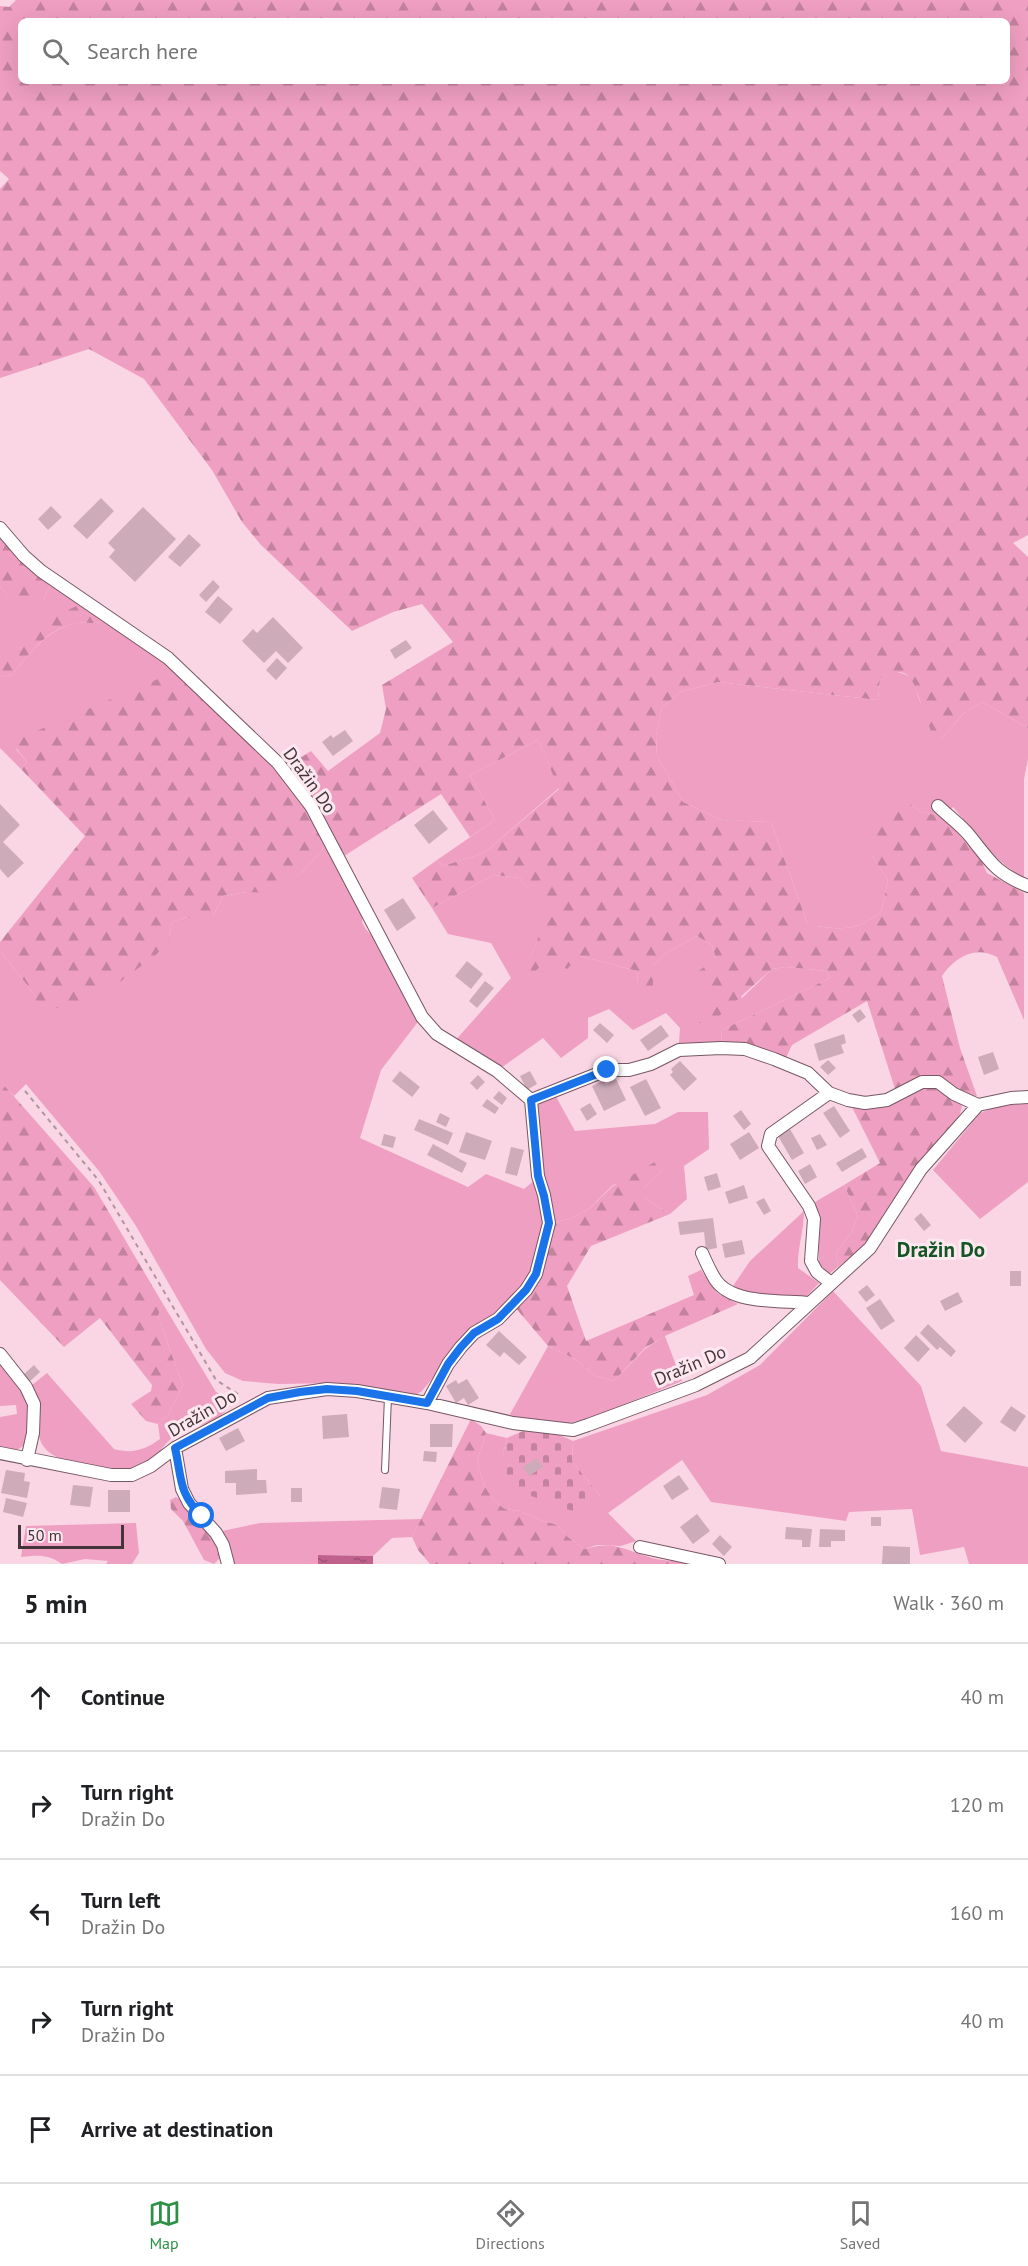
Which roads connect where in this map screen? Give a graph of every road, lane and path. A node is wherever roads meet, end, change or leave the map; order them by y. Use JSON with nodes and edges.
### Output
{"nodes":[{"id":1,"x":0,"y":528,"type":"edge"},
{"id":2,"x":938,"y":806,"type":"dead end"},
{"id":3,"x":1028,"y":886,"type":"edge"},
{"id":4,"x":25,"y":1091,"type":"dead end"},
{"id":5,"x":829,"y":1093,"type":"junction"},
{"id":6,"x":1028,"y":1097,"type":"edge"},
{"id":7,"x":531,"y":1100,"type":"junction"},
{"id":8,"x":978,"y":1105,"type":"junction"},
{"id":9,"x":702,"y":1253,"type":"dead end"},
{"id":10,"x":831,"y":1283,"type":"junction"},
{"id":11,"x":809,"y":1303,"type":"junction"},
{"id":12,"x":0,"y":1354,"type":"edge"},
{"id":13,"x":388,"y":1396,"type":"junction"},
{"id":14,"x":427,"y":1403,"type":"junction"},
{"id":15,"x":253,"y":1404,"type":"junction"},
{"id":16,"x":175,"y":1448,"type":"junction"},
{"id":17,"x":0,"y":1453,"type":"edge"},
{"id":18,"x":27,"y":1460,"type":"junction"},
{"id":19,"x":386,"y":1470,"type":"dead end"},
{"id":20,"x":640,"y":1547,"type":"dead end"},
{"id":21,"x":228,"y":1564,"type":"edge"},
{"id":22,"x":719,"y":1564,"type":"edge"}],
"edges":[{"from":1,"to":7,"type":"street","name":"Dražin Do"},
{"from":2,"to":3,"type":"street"},
{"from":4,"to":15,"type":"path"},
{"from":5,"to":7,"type":"street"},
{"from":5,"to":8,"type":"street"},
{"from":5,"to":10,"type":"street"},
{"from":6,"to":8,"type":"street"},
{"from":7,"to":14,"type":"street"},
{"from":8,"to":10,"type":"street","name":"Dražin Do"},
{"from":9,"to":11,"type":"street"},
{"from":10,"to":11,"type":"street","name":"Dražin Do"},
{"from":11,"to":14,"type":"street","name":"Dražin Do"},
{"from":12,"to":18,"type":"street"},
{"from":13,"to":14,"type":"street","name":"Dražin Do"},
{"from":13,"to":15,"type":"street","name":"Dražin Do"},
{"from":13,"to":19,"type":"lane"},
{"from":15,"to":16,"type":"street","name":"Dražin Do"},
{"from":16,"to":18,"type":"street","name":"Dražin Do"},
{"from":16,"to":21,"type":"street"},
{"from":17,"to":18,"type":"street","name":"Dražin Do"},
{"from":20,"to":22,"type":"street"}]}
